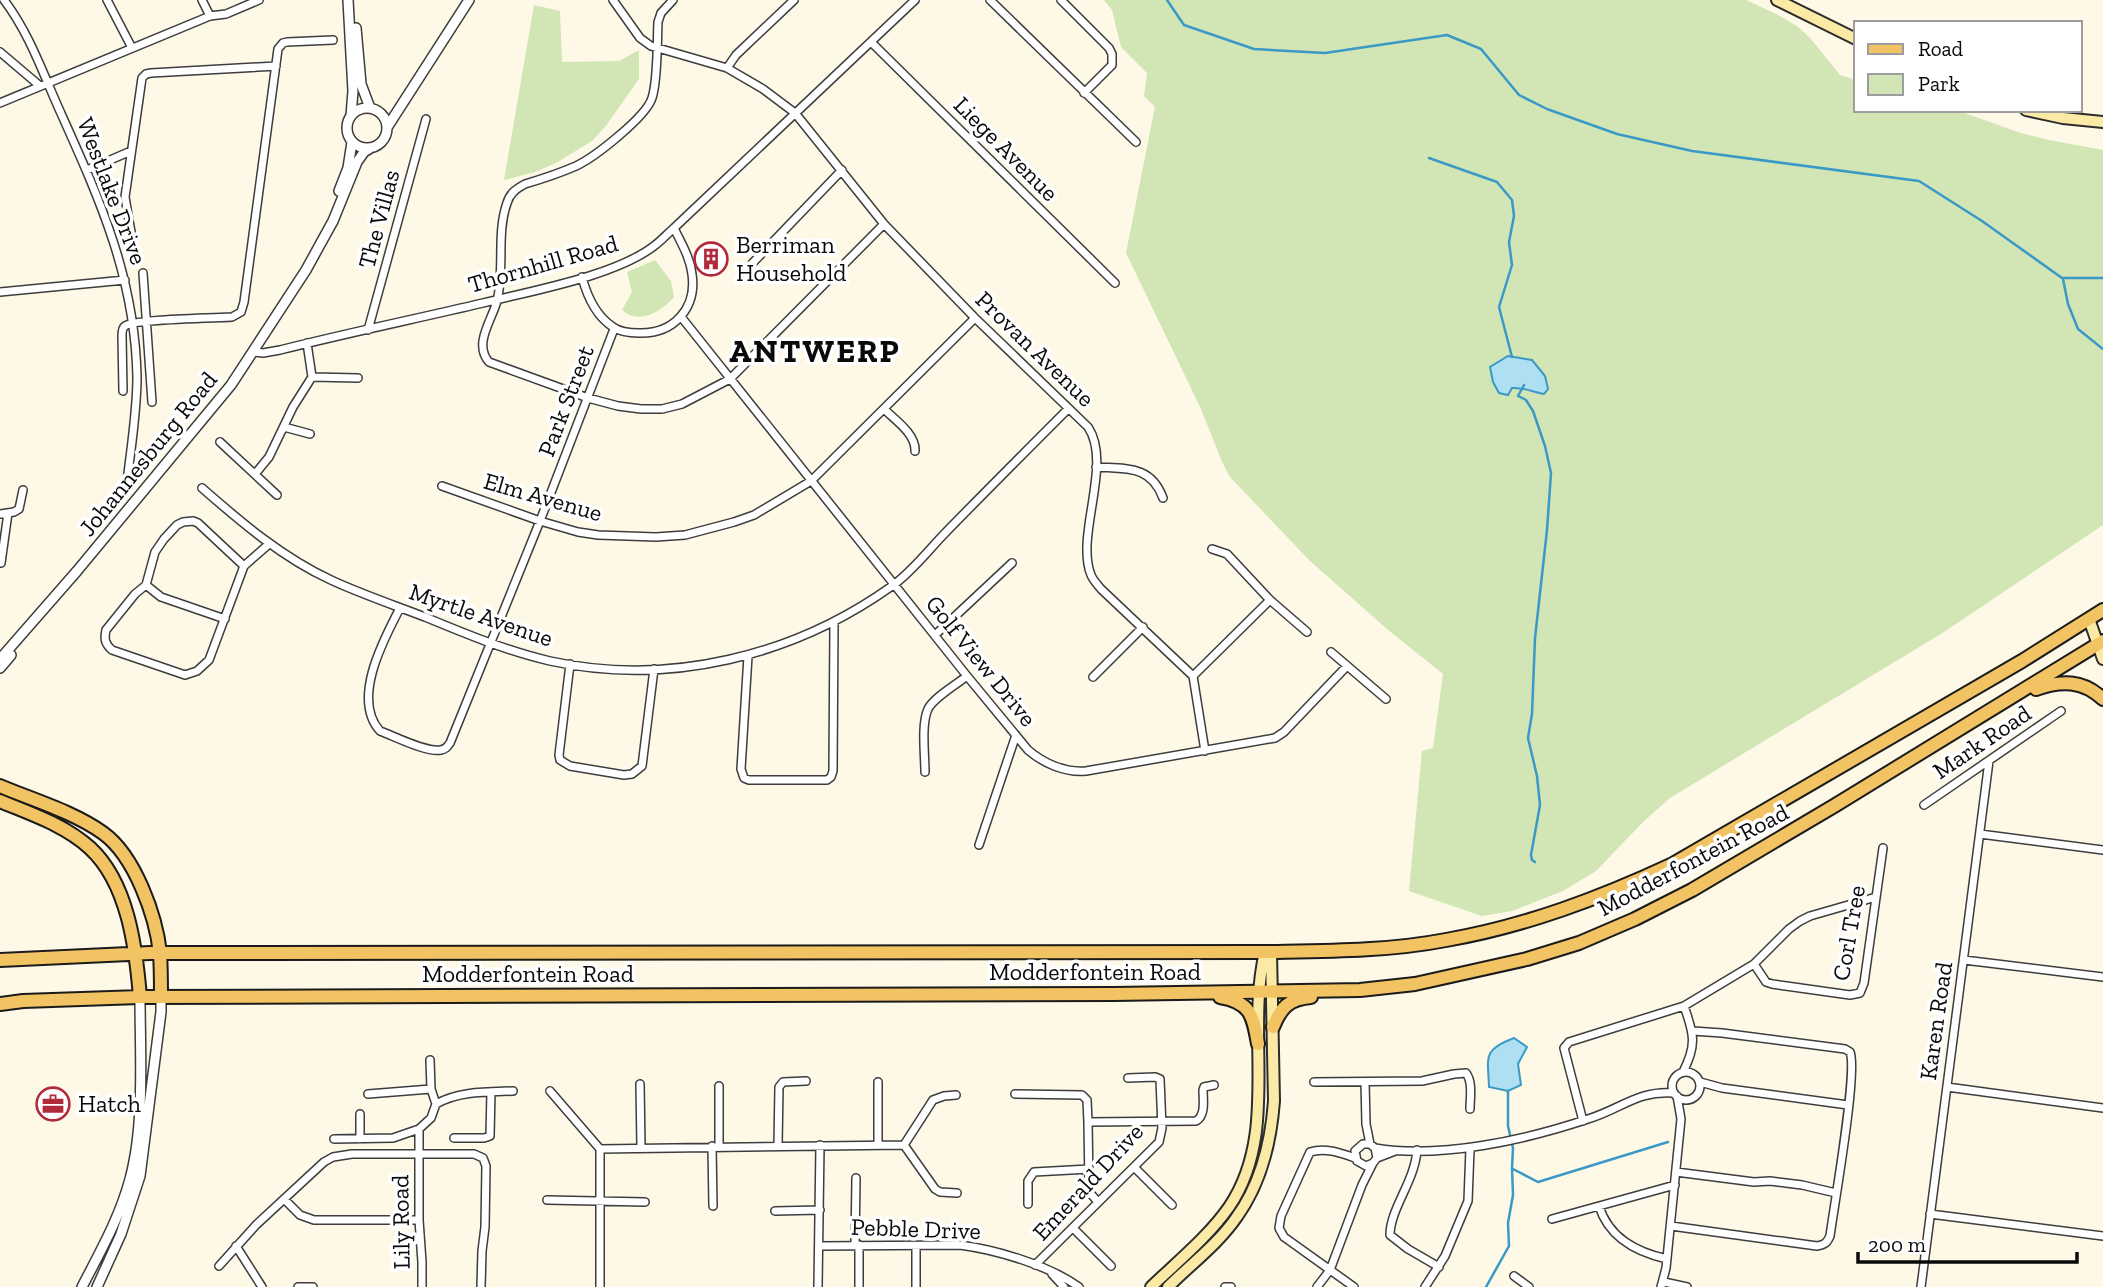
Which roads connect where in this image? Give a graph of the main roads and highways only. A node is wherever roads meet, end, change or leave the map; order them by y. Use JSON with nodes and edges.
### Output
{"nodes":[{"id":1,"x":1777,"y":0,"type":"edge"},
{"id":2,"x":1854,"y":38,"type":"edge"},
{"id":3,"x":2035,"y":112,"type":"edge"},
{"id":4,"x":2103,"y":122,"type":"edge"},
{"id":5,"x":2103,"y":610,"type":"edge"},
{"id":6,"x":2089,"y":619,"type":"junction"},
{"id":7,"x":2100,"y":643,"type":"edge"},
{"id":8,"x":2103,"y":659,"type":"edge"},
{"id":9,"x":2012,"y":698,"type":"junction"},
{"id":10,"x":2103,"y":699,"type":"edge"},
{"id":11,"x":0,"y":786,"type":"edge"},
{"id":12,"x":0,"y":801,"type":"edge"},
{"id":13,"x":1268,"y":952,"type":"junction"},
{"id":14,"x":137,"y":953,"type":"junction"},
{"id":15,"x":160,"y":953,"type":"junction"},
{"id":16,"x":0,"y":960,"type":"edge"},
{"id":17,"x":1360,"y":990,"type":"junction"},
{"id":18,"x":1265,"y":991,"type":"junction"},
{"id":19,"x":1114,"y":994,"type":"junction"},
{"id":20,"x":141,"y":997,"type":"junction"},
{"id":21,"x":161,"y":997,"type":"junction"},
{"id":22,"x":0,"y":1004,"type":"edge"},
{"id":23,"x":1273,"y":1027,"type":"junction"},
{"id":24,"x":1258,"y":1044,"type":"junction"},
{"id":25,"x":1151,"y":1287,"type":"edge"},
{"id":26,"x":1168,"y":1287,"type":"edge"}],
"edges":[{"from":1,"to":2,"type":"main road"},
{"from":3,"to":4,"type":"main road"},
{"from":5,"to":6,"type":"main road","name":"Modderfontein Road"},
{"from":6,"to":7,"type":"main road"},
{"from":6,"to":13,"type":"main road","name":"Modderfontein Road"},
{"from":7,"to":8,"type":"main road"},
{"from":7,"to":9,"type":"main road","name":"Modderfontein Road"},
{"from":9,"to":10,"type":"main road"},
{"from":9,"to":17,"type":"main road","name":"Modderfontein Road"},
{"from":11,"to":15,"type":"main road"},
{"from":12,"to":14,"type":"main road"},
{"from":13,"to":15,"type":"main road","name":"Modderfontein Road"},
{"from":13,"to":18,"type":"main road"},
{"from":14,"to":15,"type":"main road","name":"Modderfontein Road"},
{"from":14,"to":16,"type":"main road","name":"Modderfontein Road"},
{"from":14,"to":20,"type":"main road"},
{"from":15,"to":21,"type":"main road"},
{"from":17,"to":18,"type":"main road","name":"Modderfontein Road"},
{"from":17,"to":23,"type":"main road"},
{"from":18,"to":19,"type":"main road","name":"Modderfontein Road"},
{"from":18,"to":23,"type":"main road"},
{"from":18,"to":24,"type":"main road"},
{"from":19,"to":21,"type":"main road","name":"Modderfontein Road"},
{"from":19,"to":24,"type":"main road"},
{"from":20,"to":21,"type":"main road","name":"Modderfontein Road"},
{"from":20,"to":22,"type":"main road","name":"Modderfontein Road"},
{"from":23,"to":26,"type":"main road"},
{"from":24,"to":25,"type":"main road"}]}
